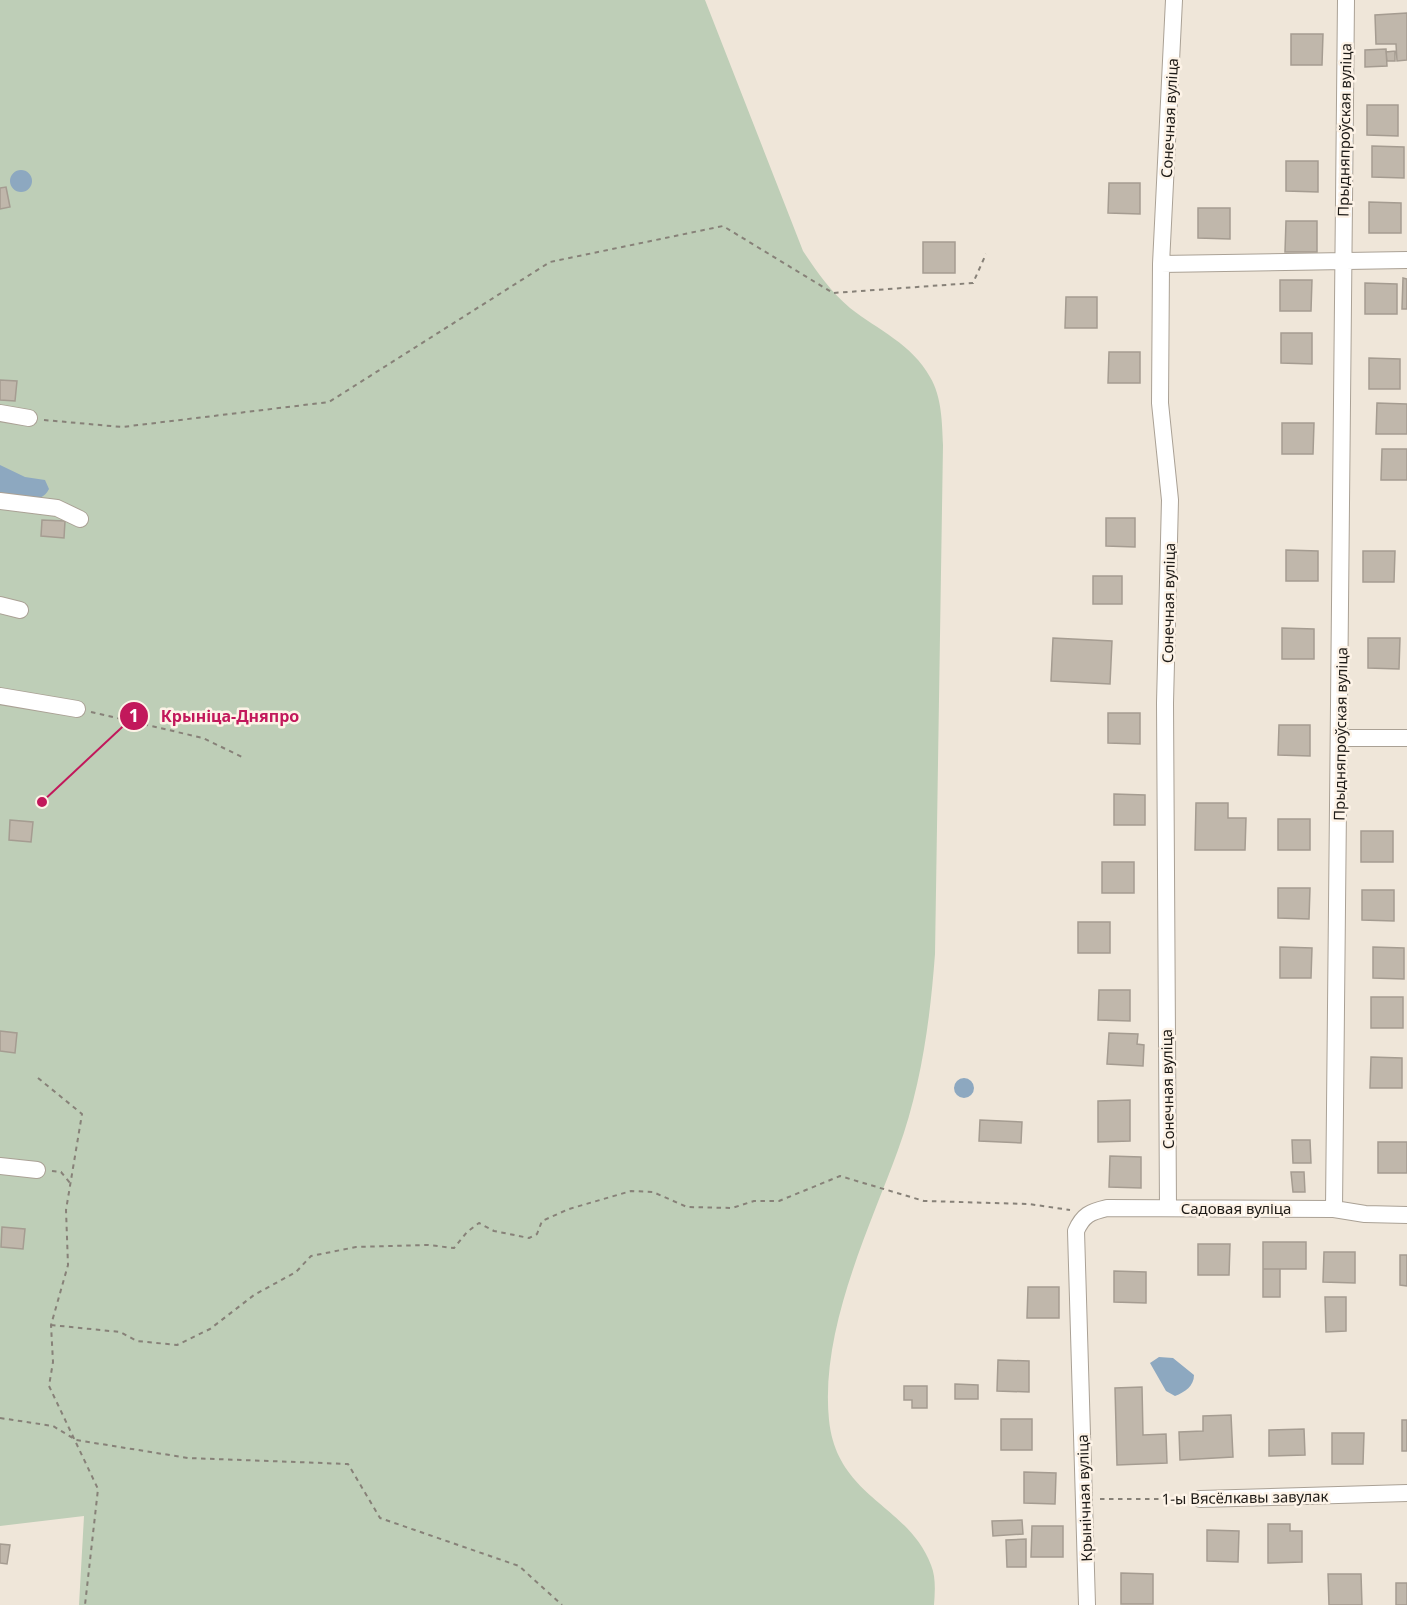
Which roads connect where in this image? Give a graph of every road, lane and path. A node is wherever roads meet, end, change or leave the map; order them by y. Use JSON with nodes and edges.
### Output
{"nodes":[{"id":1,"x":1174,"y":0,"type":"edge"},
{"id":2,"x":1346,"y":0,"type":"edge"},
{"id":3,"x":986,"y":254,"type":"dead end"},
{"id":4,"x":1343,"y":259,"type":"junction"},
{"id":5,"x":1407,"y":260,"type":"edge"},
{"id":6,"x":1161,"y":264,"type":"junction"},
{"id":7,"x":0,"y":413,"type":"edge"},
{"id":8,"x":29,"y":418,"type":"joint"},
{"id":9,"x":0,"y":501,"type":"edge"},
{"id":10,"x":80,"y":519,"type":"dead end"},
{"id":11,"x":0,"y":605,"type":"edge"},
{"id":12,"x":20,"y":610,"type":"dead end"},
{"id":13,"x":0,"y":696,"type":"edge"},
{"id":14,"x":77,"y":709,"type":"joint"},
{"id":15,"x":1340,"y":738,"type":"junction"},
{"id":16,"x":1407,"y":738,"type":"edge"},
{"id":17,"x":243,"y":757,"type":"dead end"},
{"id":18,"x":38,"y":1078,"type":"dead end"},
{"id":19,"x":0,"y":1166,"type":"edge"},
{"id":20,"x":37,"y":1170,"type":"joint"},
{"id":21,"x":70,"y":1183,"type":"junction"},
{"id":22,"x":1168,"y":1208,"type":"junction"},
{"id":23,"x":1334,"y":1209,"type":"junction"},
{"id":24,"x":1090,"y":1212,"type":"junction"},
{"id":25,"x":1407,"y":1215,"type":"edge"},
{"id":26,"x":51,"y":1325,"type":"junction"},
{"id":27,"x":0,"y":1418,"type":"edge"},
{"id":28,"x":76,"y":1440,"type":"junction"},
{"id":29,"x":1407,"y":1493,"type":"edge"},
{"id":30,"x":1083,"y":1499,"type":"junction"},
{"id":31,"x":1200,"y":1499,"type":"joint"},
{"id":32,"x":85,"y":1605,"type":"edge"},
{"id":33,"x":562,"y":1605,"type":"edge"},
{"id":34,"x":1087,"y":1605,"type":"edge"}],
"edges":[{"from":1,"to":6,"type":"street","name":"Сонечная вуліца"},
{"from":2,"to":4,"type":"street","name":"Прыдняпроўская вуліца"},
{"from":3,"to":8,"type":"path"},
{"from":4,"to":5,"type":"street"},
{"from":4,"to":6,"type":"street"},
{"from":4,"to":15,"type":"street","name":"Прыдняпроўская вуліца"},
{"from":6,"to":22,"type":"street","name":"Сонечная вуліца"},
{"from":7,"to":8,"type":"street"},
{"from":9,"to":10,"type":"street"},
{"from":11,"to":12,"type":"street"},
{"from":13,"to":14,"type":"street"},
{"from":14,"to":17,"type":"path"},
{"from":15,"to":16,"type":"street"},
{"from":15,"to":23,"type":"street","name":"Прыдняпроўская вуліца"},
{"from":18,"to":21,"type":"path"},
{"from":19,"to":20,"type":"street"},
{"from":20,"to":21,"type":"path"},
{"from":21,"to":26,"type":"path"},
{"from":22,"to":23,"type":"street","name":"Садовая вуліца"},
{"from":22,"to":24,"type":"street","name":"Садовая вуліца"},
{"from":23,"to":25,"type":"street","name":"Садовая вуліца"},
{"from":24,"to":26,"type":"path"},
{"from":24,"to":30,"type":"street","name":"Крынічная вуліца"},
{"from":26,"to":28,"type":"path"},
{"from":27,"to":28,"type":"path"},
{"from":28,"to":32,"type":"path"},
{"from":28,"to":33,"type":"path"},
{"from":29,"to":31,"type":"street","name":"1-ы Вясёлкавы завулак"},
{"from":30,"to":31,"type":"path","name":"1-ы Вясёлкавы завулак"},
{"from":30,"to":34,"type":"street","name":"Крынічная вуліца"}]}
